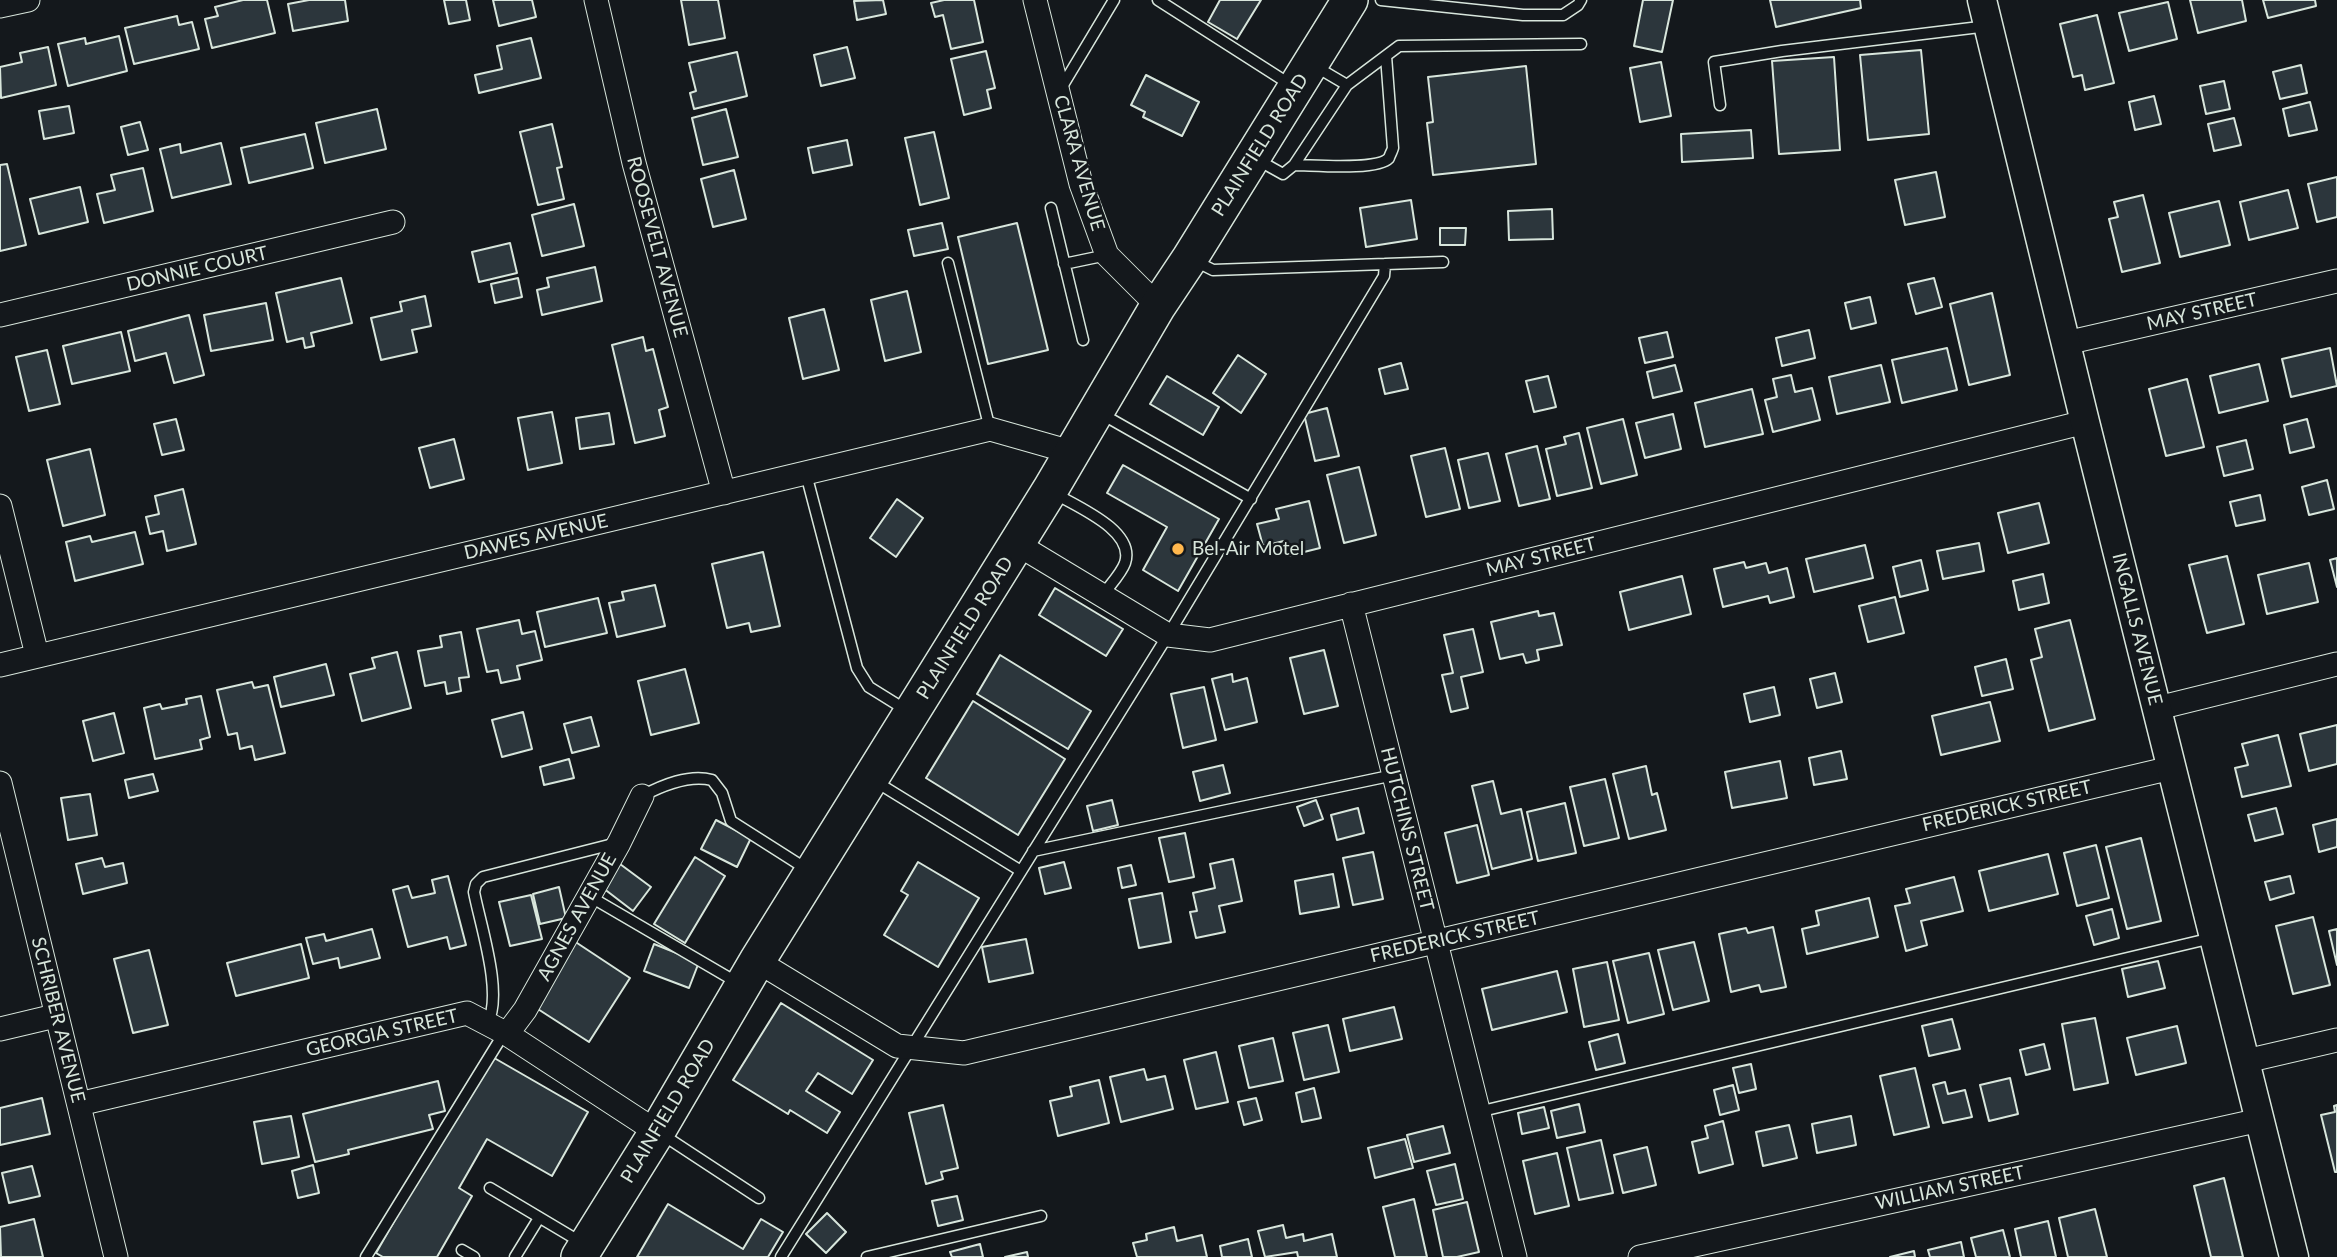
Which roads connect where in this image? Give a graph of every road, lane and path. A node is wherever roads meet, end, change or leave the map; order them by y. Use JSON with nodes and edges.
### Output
{"nodes":[{"id":1,"x":29,"y":0,"type":"edge"},
{"id":2,"x":597,"y":0,"type":"edge"},
{"id":3,"x":1035,"y":0,"type":"edge"},
{"id":4,"x":1114,"y":0,"type":"edge"},
{"id":5,"x":1158,"y":0,"type":"edge"},
{"id":6,"x":1350,"y":0,"type":"edge"},
{"id":7,"x":1381,"y":0,"type":"edge"},
{"id":8,"x":1581,"y":0,"type":"edge"},
{"id":9,"x":1425,"y":3,"type":"edge"},
{"id":10,"x":0,"y":6,"type":"edge"},
{"id":11,"x":1985,"y":13,"type":"edge"},
{"id":12,"x":1581,"y":44,"type":"dead end"},
{"id":13,"x":1386,"y":56,"type":"junction"},
{"id":14,"x":1303,"y":76,"type":"junction"},
{"id":15,"x":1347,"y":86,"type":"junction"},
{"id":16,"x":1058,"y":93,"type":"junction"},
{"id":17,"x":1720,"y":105,"type":"dead end"},
{"id":18,"x":1253,"y":157,"type":"junction"},
{"id":19,"x":1294,"y":165,"type":"junction"},
{"id":20,"x":1051,"y":208,"type":"dead end"},
{"id":21,"x":393,"y":222,"type":"dead end"},
{"id":22,"x":1107,"y":256,"type":"junction"},
{"id":23,"x":1190,"y":258,"type":"junction"},
{"id":24,"x":1443,"y":262,"type":"dead end"},
{"id":25,"x":948,"y":263,"type":"dead end"},
{"id":26,"x":1065,"y":264,"type":"junction"},
{"id":27,"x":1385,"y":264,"type":"junction"},
{"id":28,"x":2337,"y":281,"type":"edge"},
{"id":29,"x":1158,"y":306,"type":"junction"},
{"id":30,"x":0,"y":315,"type":"edge"},
{"id":31,"x":1083,"y":340,"type":"dead end"},
{"id":32,"x":2066,"y":344,"type":"junction"},
{"id":33,"x":1098,"y":411,"type":"junction"},
{"id":34,"x":2085,"y":422,"type":"junction"},
{"id":35,"x":990,"y":429,"type":"junction"},
{"id":36,"x":1071,"y":452,"type":"junction"},
{"id":37,"x":806,"y":474,"type":"junction"},
{"id":38,"x":1050,"y":490,"type":"junction"},
{"id":39,"x":724,"y":493,"type":"junction"},
{"id":40,"x":1251,"y":499,"type":"junction"},
{"id":41,"x":0,"y":506,"type":"edge"},
{"id":42,"x":1017,"y":544,"type":"junction"},
{"id":43,"x":1103,"y":595,"type":"junction"},
{"id":44,"x":1351,"y":604,"type":"junction"},
{"id":45,"x":1168,"y":635,"type":"junction"},
{"id":46,"x":37,"y":655,"type":"junction"},
{"id":47,"x":2337,"y":664,"type":"edge"},
{"id":48,"x":0,"y":665,"type":"edge"},
{"id":49,"x":2158,"y":708,"type":"junction"},
{"id":50,"x":911,"y":714,"type":"junction"},
{"id":51,"x":2171,"y":768,"type":"junction"},
{"id":52,"x":1394,"y":775,"type":"junction"},
{"id":53,"x":870,"y":779,"type":"junction"},
{"id":54,"x":0,"y":783,"type":"edge"},
{"id":55,"x":642,"y":796,"type":"joint"},
{"id":56,"x":619,"y":843,"type":"junction"},
{"id":57,"x":1033,"y":851,"type":"junction"},
{"id":58,"x":1021,"y":871,"type":"junction"},
{"id":59,"x":812,"y":873,"type":"junction"},
{"id":60,"x":589,"y":896,"type":"junction"},
{"id":61,"x":2215,"y":938,"type":"junction"},
{"id":62,"x":1434,"y":942,"type":"junction"},
{"id":63,"x":750,"y":973,"type":"junction"},
{"id":64,"x":55,"y":1016,"type":"junction"},
{"id":65,"x":0,"y":1029,"type":"edge"},
{"id":66,"x":499,"y":1030,"type":"junction"},
{"id":67,"x":2337,"y":1040,"type":"edge"},
{"id":68,"x":910,"y":1047,"type":"junction"},
{"id":69,"x":2246,"y":1061,"type":"junction"},
{"id":70,"x":79,"y":1104,"type":"junction"},
{"id":71,"x":1478,"y":1112,"type":"junction"},
{"id":72,"x":2260,"y":1120,"type":"junction"},
{"id":73,"x":657,"y":1132,"type":"junction"},
{"id":74,"x":490,"y":1188,"type":"dead end"},
{"id":75,"x":758,"y":1198,"type":"dead end"},
{"id":76,"x":1041,"y":1216,"type":"dead end"},
{"id":77,"x":539,"y":1218,"type":"junction"},
{"id":78,"x":463,"y":1250,"type":"dead end"},
{"id":79,"x":582,"y":1251,"type":"edge"},
{"id":80,"x":116,"y":1257,"type":"edge"},
{"id":81,"x":366,"y":1257,"type":"edge"},
{"id":82,"x":474,"y":1257,"type":"edge"},
{"id":83,"x":515,"y":1257,"type":"edge"},
{"id":84,"x":782,"y":1257,"type":"edge"},
{"id":85,"x":867,"y":1257,"type":"edge"},
{"id":86,"x":1515,"y":1257,"type":"edge"},
{"id":87,"x":1640,"y":1257,"type":"edge"},
{"id":88,"x":2294,"y":1257,"type":"edge"}],
"edges":[{"from":1,"to":10,"type":"street"},
{"from":2,"to":39,"type":"street","name":"ROOSEVELT AVENUE"},
{"from":3,"to":16,"type":"street","name":"CLARA AVENUE"},
{"from":4,"to":16,"type":"lane"},
{"from":5,"to":14,"type":"lane"},
{"from":6,"to":14,"type":"main road","name":"PLAINFIELD ROAD"},
{"from":7,"to":9,"type":"lane"},
{"from":8,"to":9,"type":"lane"},
{"from":11,"to":17,"type":"lane"},
{"from":11,"to":32,"type":"street","name":"INGALLS AVENUE"},
{"from":12,"to":13,"type":"lane"},
{"from":13,"to":15,"type":"lane"},
{"from":13,"to":19,"type":"lane"},
{"from":14,"to":15,"type":"lane"},
{"from":14,"to":18,"type":"main road","name":"PLAINFIELD ROAD"},
{"from":15,"to":19,"type":"lane"},
{"from":16,"to":22,"type":"street","name":"CLARA AVENUE"},
{"from":18,"to":19,"type":"lane"},
{"from":18,"to":23,"type":"main road","name":"PLAINFIELD ROAD"},
{"from":20,"to":26,"type":"lane"},
{"from":21,"to":30,"type":"street","name":"DONNIE COURT"},
{"from":22,"to":26,"type":"lane"},
{"from":22,"to":29,"type":"street","name":"CLARA AVENUE"},
{"from":23,"to":27,"type":"lane"},
{"from":23,"to":29,"type":"main road","name":"PLAINFIELD ROAD"},
{"from":24,"to":27,"type":"lane"},
{"from":25,"to":35,"type":"lane"},
{"from":26,"to":31,"type":"lane"},
{"from":27,"to":40,"type":"lane"},
{"from":28,"to":32,"type":"street","name":"MAY STREET"},
{"from":29,"to":33,"type":"main road","name":"PLAINFIELD ROAD"},
{"from":32,"to":34,"type":"street","name":"INGALLS AVENUE"},
{"from":33,"to":36,"type":"main road","name":"PLAINFIELD ROAD"},
{"from":33,"to":40,"type":"lane"},
{"from":34,"to":44,"type":"street","name":"MAY STREET"},
{"from":34,"to":49,"type":"street","name":"INGALLS AVENUE"},
{"from":35,"to":36,"type":"street","name":"DAWES AVENUE"},
{"from":35,"to":37,"type":"street","name":"DAWES AVENUE"},
{"from":36,"to":38,"type":"main road","name":"PLAINFIELD ROAD"},
{"from":37,"to":39,"type":"street","name":"DAWES AVENUE"},
{"from":37,"to":50,"type":"lane"},
{"from":38,"to":42,"type":"main road","name":"PLAINFIELD ROAD"},
{"from":38,"to":43,"type":"lane"},
{"from":39,"to":46,"type":"street","name":"DAWES AVENUE"},
{"from":40,"to":45,"type":"lane"},
{"from":41,"to":46,"type":"street"},
{"from":42,"to":43,"type":"street","name":"MAY STREET"},
{"from":42,"to":50,"type":"main road","name":"PLAINFIELD ROAD"},
{"from":43,"to":45,"type":"street","name":"MAY STREET"},
{"from":44,"to":45,"type":"street","name":"MAY STREET"},
{"from":44,"to":52,"type":"street","name":"HUTCHINS STREET"},
{"from":45,"to":57,"type":"lane"},
{"from":46,"to":48,"type":"street","name":"DAWES AVENUE"},
{"from":47,"to":49,"type":"street"},
{"from":49,"to":51,"type":"street","name":"INGALLS AVENUE"},
{"from":50,"to":53,"type":"main road","name":"PLAINFIELD ROAD"},
{"from":51,"to":61,"type":"street","name":"INGALLS AVENUE"},
{"from":51,"to":62,"type":"street","name":"FREDERICK STREET"},
{"from":52,"to":57,"type":"lane"},
{"from":52,"to":62,"type":"street","name":"HUTCHINS STREET"},
{"from":53,"to":58,"type":"lane"},
{"from":53,"to":59,"type":"main road","name":"PLAINFIELD ROAD"},
{"from":54,"to":64,"type":"street","name":"SCHRIBER AVENUE"},
{"from":55,"to":56,"type":"street","name":"AGNES AVENUE"},
{"from":55,"to":59,"type":"lane"},
{"from":56,"to":60,"type":"street","name":"AGNES AVENUE"},
{"from":56,"to":66,"type":"lane"},
{"from":57,"to":58,"type":"lane"},
{"from":58,"to":68,"type":"lane"},
{"from":59,"to":63,"type":"main road","name":"PLAINFIELD ROAD"},
{"from":60,"to":63,"type":"lane"},
{"from":60,"to":66,"type":"street","name":"AGNES AVENUE"},
{"from":61,"to":69,"type":"street","name":"INGALLS AVENUE"},
{"from":61,"to":71,"type":"lane"},
{"from":62,"to":68,"type":"street","name":"FREDERICK STREET"},
{"from":62,"to":71,"type":"street","name":"HUTCHINS STREET"},
{"from":63,"to":68,"type":"street","name":"FREDERICK STREET"},
{"from":63,"to":73,"type":"main road","name":"PLAINFIELD ROAD"},
{"from":64,"to":65,"type":"street"},
{"from":64,"to":70,"type":"street","name":"SCHRIBER AVENUE"},
{"from":66,"to":70,"type":"street","name":"GEORGIA STREET"},
{"from":66,"to":73,"type":"street","name":"GEORGIA STREET"},
{"from":66,"to":81,"type":"lane"},
{"from":67,"to":69,"type":"street"},
{"from":68,"to":84,"type":"lane"},
{"from":69,"to":72,"type":"street","name":"INGALLS AVENUE"},
{"from":70,"to":80,"type":"street","name":"SCHRIBER AVENUE"},
{"from":71,"to":86,"type":"street","name":"HUTCHINS STREET"},
{"from":72,"to":87,"type":"street","name":"WILLIAM STREET"},
{"from":72,"to":88,"type":"street","name":"INGALLS AVENUE"},
{"from":73,"to":75,"type":"lane"},
{"from":73,"to":79,"type":"main road","name":"PLAINFIELD ROAD"},
{"from":74,"to":77,"type":"lane"},
{"from":76,"to":85,"type":"lane"},
{"from":77,"to":79,"type":"lane"},
{"from":77,"to":83,"type":"lane"},
{"from":78,"to":82,"type":"lane"}]}
